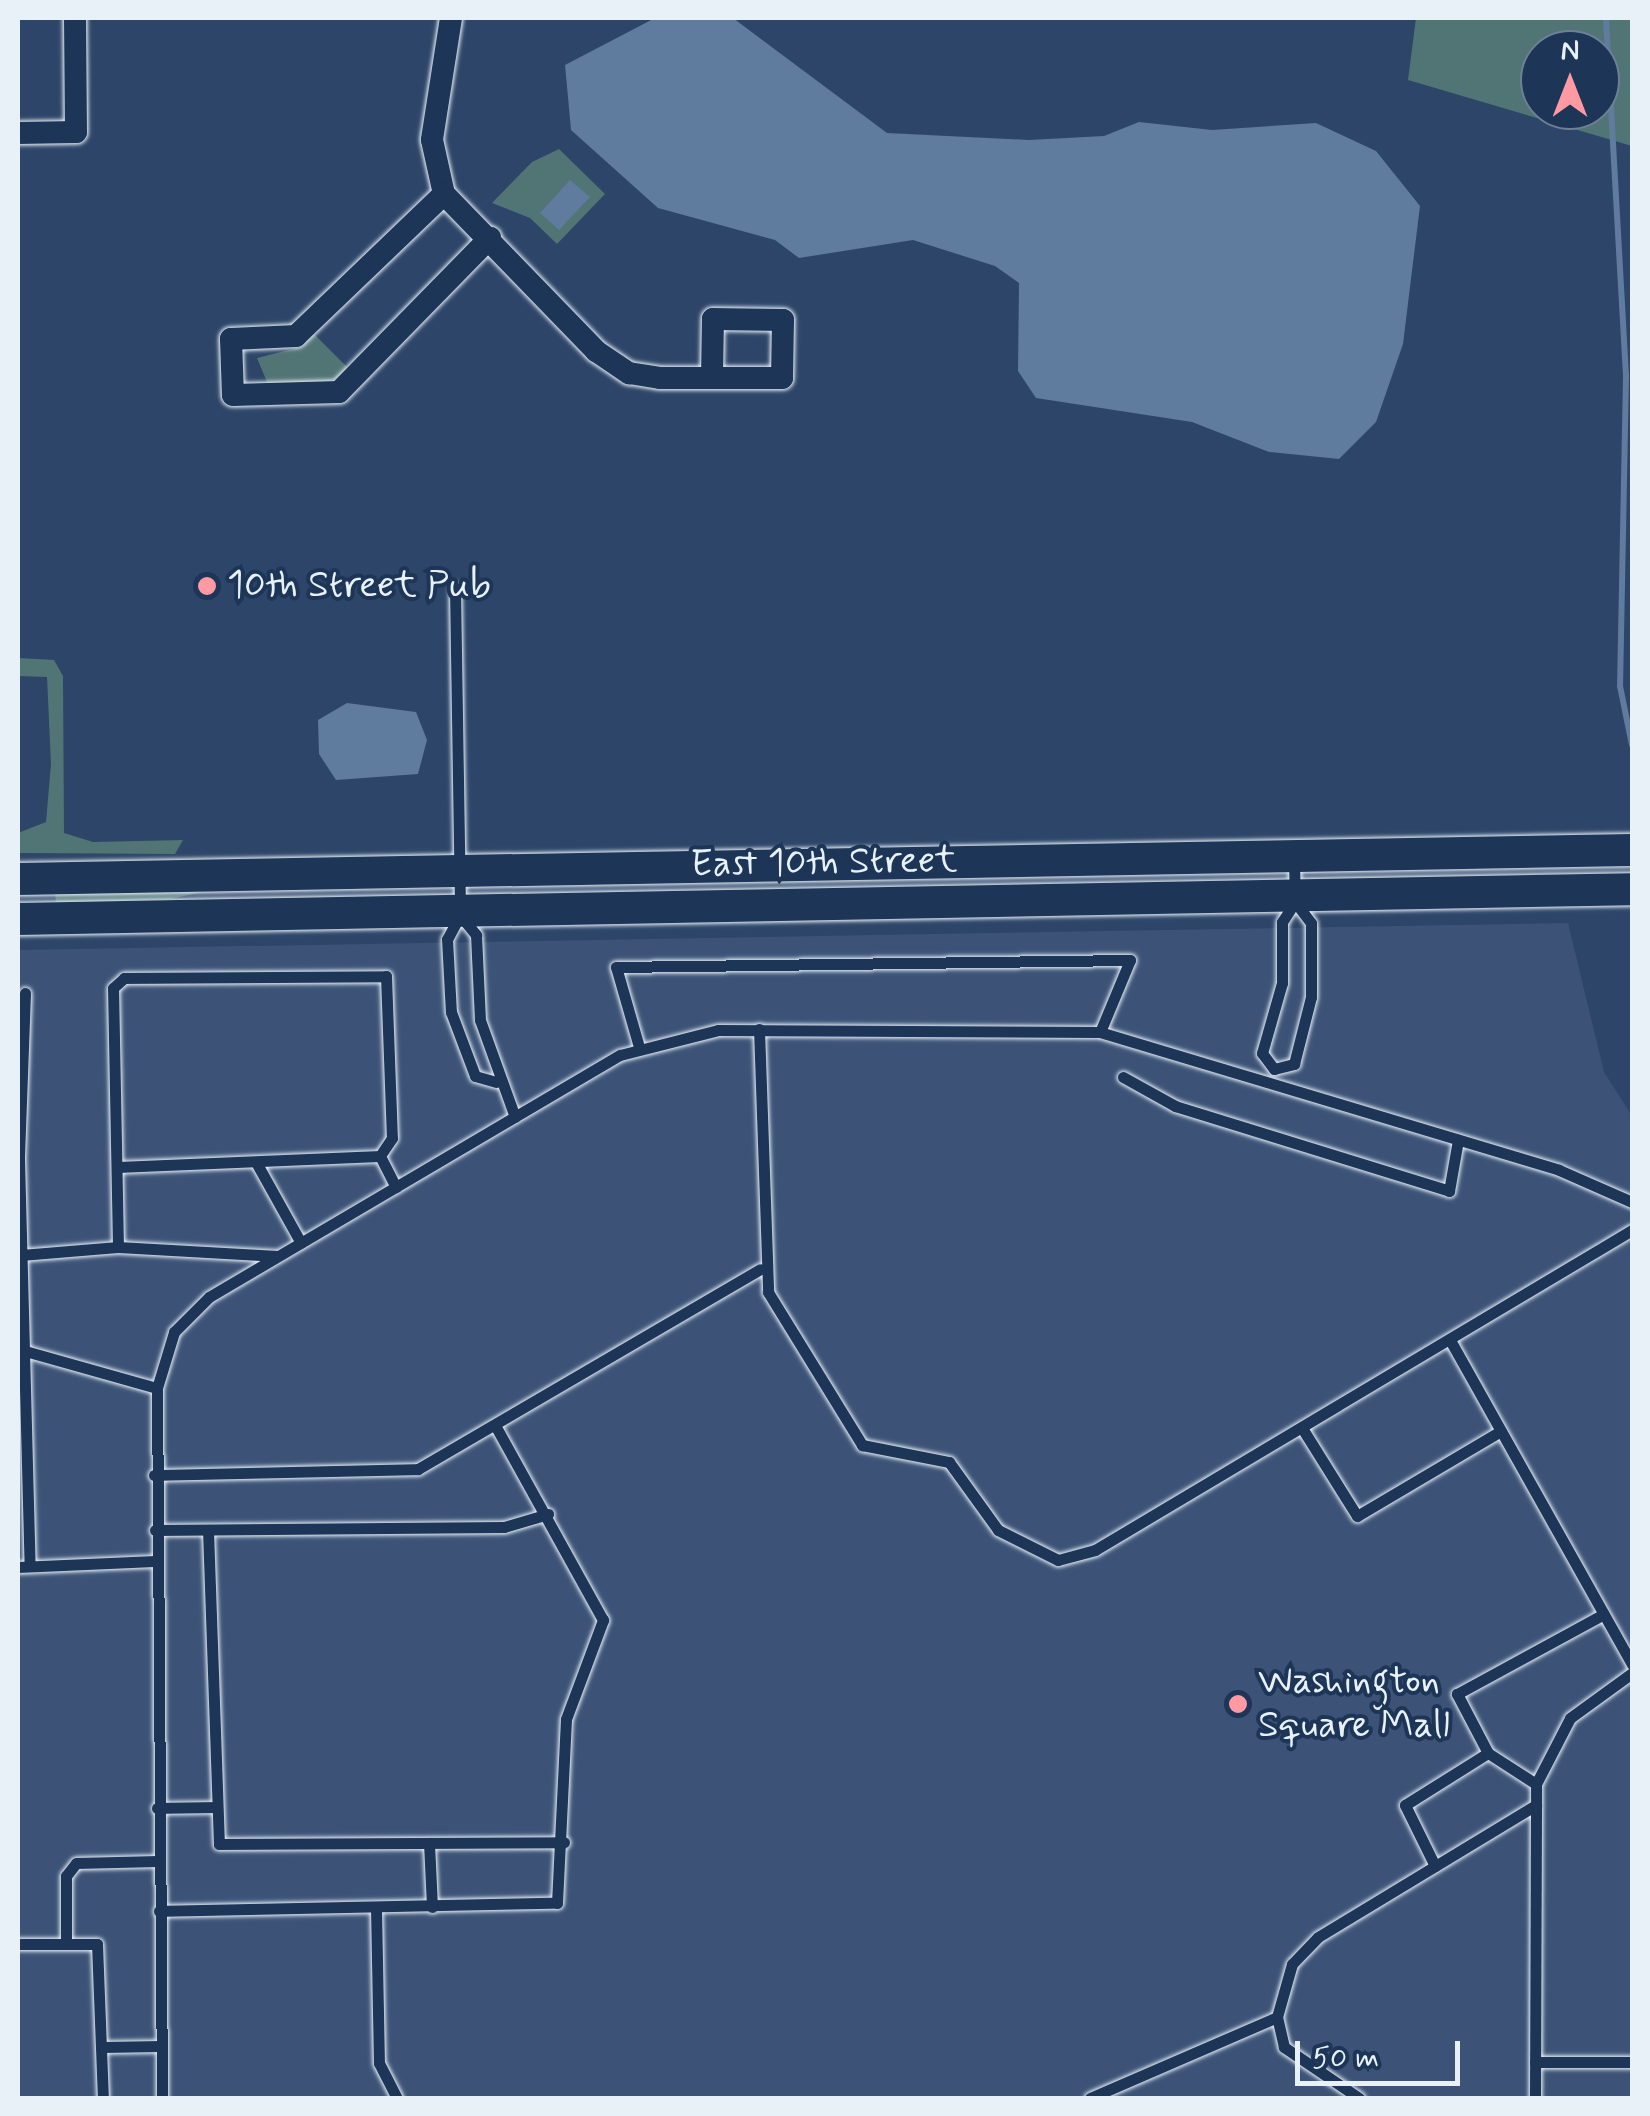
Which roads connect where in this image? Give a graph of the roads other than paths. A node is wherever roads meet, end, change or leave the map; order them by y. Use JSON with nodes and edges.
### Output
{"nodes":[{"id":1,"x":75,"y":18,"type":"edge"},
{"id":2,"x":451,"y":18,"type":"edge"},
{"id":3,"x":18,"y":134,"type":"edge"},
{"id":4,"x":444,"y":194,"type":"junction"},
{"id":5,"x":490,"y":238,"type":"junction"},
{"id":6,"x":712,"y":377,"type":"dead end"},
{"id":7,"x":455,"y":588,"type":"dead end"},
{"id":8,"x":1632,"y":850,"type":"edge"},
{"id":9,"x":1294,"y":856,"type":"junction"},
{"id":10,"x":460,"y":870,"type":"junction"},
{"id":11,"x":18,"y":879,"type":"edge"},
{"id":12,"x":1632,"y":889,"type":"edge"},
{"id":13,"x":1295,"y":899,"type":"junction"},
{"id":14,"x":460,"y":913,"type":"junction"},
{"id":15,"x":18,"y":919,"type":"edge"},
{"id":16,"x":25,"y":993,"type":"dead end"},
{"id":17,"x":758,"y":1029,"type":"junction"},
{"id":18,"x":1100,"y":1032,"type":"junction"},
{"id":19,"x":639,"y":1047,"type":"junction"},
{"id":20,"x":1274,"y":1068,"type":"junction"},
{"id":21,"x":1123,"y":1077,"type":"dead end"},
{"id":22,"x":496,"y":1082,"type":"junction"},
{"id":23,"x":1270,"y":1082,"type":"junction"},
{"id":24,"x":515,"y":1117,"type":"junction"},
{"id":25,"x":1458,"y":1140,"type":"junction"},
{"id":26,"x":380,"y":1156,"type":"junction"},
{"id":27,"x":18,"y":1159,"type":"edge"},
{"id":28,"x":257,"y":1164,"type":"junction"},
{"id":29,"x":118,"y":1167,"type":"junction"},
{"id":30,"x":396,"y":1187,"type":"junction"},
{"id":31,"x":1632,"y":1202,"type":"edge"},
{"id":32,"x":1632,"y":1230,"type":"edge"},
{"id":33,"x":301,"y":1243,"type":"junction"},
{"id":34,"x":118,"y":1247,"type":"junction"},
{"id":35,"x":21,"y":1255,"type":"junction"},
{"id":36,"x":279,"y":1256,"type":"junction"},
{"id":37,"x":760,"y":1269,"type":"junction"},
{"id":38,"x":1450,"y":1340,"type":"junction"},
{"id":39,"x":20,"y":1349,"type":"edge"},
{"id":40,"x":156,"y":1388,"type":"junction"},
{"id":41,"x":496,"y":1427,"type":"junction"},
{"id":42,"x":1302,"y":1428,"type":"junction"},
{"id":43,"x":1501,"y":1431,"type":"junction"},
{"id":44,"x":154,"y":1475,"type":"junction"},
{"id":45,"x":548,"y":1514,"type":"junction"},
{"id":46,"x":155,"y":1530,"type":"junction"},
{"id":47,"x":208,"y":1530,"type":"junction"},
{"id":48,"x":155,"y":1561,"type":"junction"},
{"id":49,"x":24,"y":1566,"type":"edge"},
{"id":50,"x":1604,"y":1614,"type":"junction"},
{"id":51,"x":1632,"y":1664,"type":"edge"},
{"id":52,"x":1632,"y":1673,"type":"edge"},
{"id":53,"x":142,"y":1716,"type":"dead end"},
{"id":54,"x":156,"y":1716,"type":"junction"},
{"id":55,"x":1488,"y":1753,"type":"junction"},
{"id":56,"x":1536,"y":1784,"type":"junction"},
{"id":57,"x":1536,"y":1805,"type":"junction"},
{"id":58,"x":212,"y":1807,"type":"junction"},
{"id":59,"x":158,"y":1808,"type":"junction"},
{"id":60,"x":564,"y":1842,"type":"junction"},
{"id":61,"x":429,"y":1843,"type":"junction"},
{"id":62,"x":158,"y":1861,"type":"junction"},
{"id":63,"x":1435,"y":1866,"type":"junction"},
{"id":64,"x":432,"y":1907,"type":"junction"},
{"id":65,"x":376,"y":1908,"type":"junction"},
{"id":66,"x":159,"y":1911,"type":"junction"},
{"id":67,"x":66,"y":1942,"type":"junction"},
{"id":68,"x":18,"y":1944,"type":"edge"},
{"id":69,"x":1277,"y":2018,"type":"junction"},
{"id":70,"x":161,"y":2046,"type":"junction"},
{"id":71,"x":103,"y":2047,"type":"junction"},
{"id":72,"x":1536,"y":2062,"type":"junction"},
{"id":73,"x":1632,"y":2062,"type":"edge"},
{"id":74,"x":103,"y":2098,"type":"edge"},
{"id":75,"x":162,"y":2098,"type":"edge"},
{"id":76,"x":397,"y":2098,"type":"edge"},
{"id":77,"x":1090,"y":2098,"type":"edge"},
{"id":78,"x":1359,"y":2098,"type":"edge"},
{"id":79,"x":1536,"y":2098,"type":"edge"}],
"edges":[{"from":1,"to":3,"type":"street"},
{"from":2,"to":4,"type":"street"},
{"from":4,"to":5,"type":"street"},
{"from":4,"to":5,"type":"street"},
{"from":5,"to":6,"type":"street"},
{"from":7,"to":10,"type":"lane"},
{"from":8,"to":9,"type":"main road","name":"East 10th Street"},
{"from":9,"to":10,"type":"main road","name":"East 10th Street"},
{"from":9,"to":13,"type":"lane"},
{"from":10,"to":11,"type":"main road","name":"East 10th Street"},
{"from":10,"to":14,"type":"lane"},
{"from":12,"to":13,"type":"main road","name":"East 10th Street"},
{"from":13,"to":14,"type":"main road","name":"East 10th Street"},
{"from":13,"to":20,"type":"lane"},
{"from":13,"to":20,"type":"lane"},
{"from":14,"to":15,"type":"main road","name":"East 10th Street"},
{"from":14,"to":22,"type":"lane"},
{"from":14,"to":22,"type":"lane"},
{"from":16,"to":27,"type":"lane"},
{"from":17,"to":18,"type":"lane"},
{"from":17,"to":19,"type":"lane"},
{"from":17,"to":37,"type":"lane"},
{"from":18,"to":19,"type":"lane"},
{"from":18,"to":23,"type":"lane"},
{"from":19,"to":24,"type":"lane"},
{"from":20,"to":23,"type":"lane"},
{"from":21,"to":25,"type":"lane"},
{"from":22,"to":24,"type":"lane"},
{"from":23,"to":25,"type":"lane"},
{"from":24,"to":30,"type":"lane"},
{"from":25,"to":31,"type":"lane"},
{"from":26,"to":28,"type":"lane"},
{"from":26,"to":29,"type":"lane"},
{"from":26,"to":30,"type":"lane"},
{"from":27,"to":35,"type":"lane"},
{"from":28,"to":29,"type":"lane"},
{"from":28,"to":33,"type":"lane"},
{"from":29,"to":34,"type":"lane"},
{"from":30,"to":33,"type":"lane"},
{"from":32,"to":38,"type":"lane"},
{"from":33,"to":36,"type":"lane"},
{"from":34,"to":35,"type":"lane"},
{"from":34,"to":36,"type":"lane"},
{"from":35,"to":39,"type":"lane"},
{"from":36,"to":40,"type":"lane"},
{"from":37,"to":41,"type":"lane"},
{"from":37,"to":42,"type":"lane"},
{"from":38,"to":42,"type":"lane"},
{"from":38,"to":43,"type":"lane"},
{"from":39,"to":40,"type":"lane"},
{"from":39,"to":49,"type":"lane"},
{"from":40,"to":44,"type":"lane"},
{"from":41,"to":44,"type":"lane"},
{"from":41,"to":45,"type":"lane"},
{"from":42,"to":43,"type":"lane"},
{"from":43,"to":50,"type":"lane"},
{"from":44,"to":46,"type":"lane"},
{"from":45,"to":47,"type":"lane"},
{"from":45,"to":60,"type":"lane"},
{"from":46,"to":47,"type":"lane"},
{"from":46,"to":48,"type":"lane"},
{"from":47,"to":58,"type":"lane"},
{"from":48,"to":49,"type":"lane"},
{"from":48,"to":54,"type":"lane"},
{"from":50,"to":51,"type":"lane"},
{"from":50,"to":55,"type":"lane"},
{"from":52,"to":56,"type":"lane"},
{"from":53,"to":54,"type":"lane"},
{"from":54,"to":59,"type":"lane"},
{"from":55,"to":56,"type":"lane"},
{"from":55,"to":63,"type":"lane"},
{"from":56,"to":57,"type":"lane"},
{"from":57,"to":63,"type":"lane"},
{"from":57,"to":72,"type":"lane"},
{"from":58,"to":59,"type":"lane"},
{"from":58,"to":61,"type":"lane"},
{"from":59,"to":62,"type":"lane"},
{"from":60,"to":61,"type":"lane"},
{"from":60,"to":64,"type":"lane"},
{"from":61,"to":64,"type":"lane"},
{"from":62,"to":66,"type":"lane"},
{"from":62,"to":67,"type":"lane"},
{"from":63,"to":69,"type":"lane"},
{"from":64,"to":65,"type":"lane"},
{"from":65,"to":66,"type":"lane"},
{"from":65,"to":76,"type":"lane"},
{"from":66,"to":70,"type":"lane"},
{"from":67,"to":68,"type":"lane"},
{"from":67,"to":71,"type":"lane"},
{"from":69,"to":77,"type":"lane"},
{"from":69,"to":78,"type":"lane"},
{"from":70,"to":71,"type":"lane"},
{"from":70,"to":75,"type":"lane"},
{"from":71,"to":74,"type":"lane"},
{"from":72,"to":73,"type":"lane"},
{"from":72,"to":79,"type":"lane"}]}
